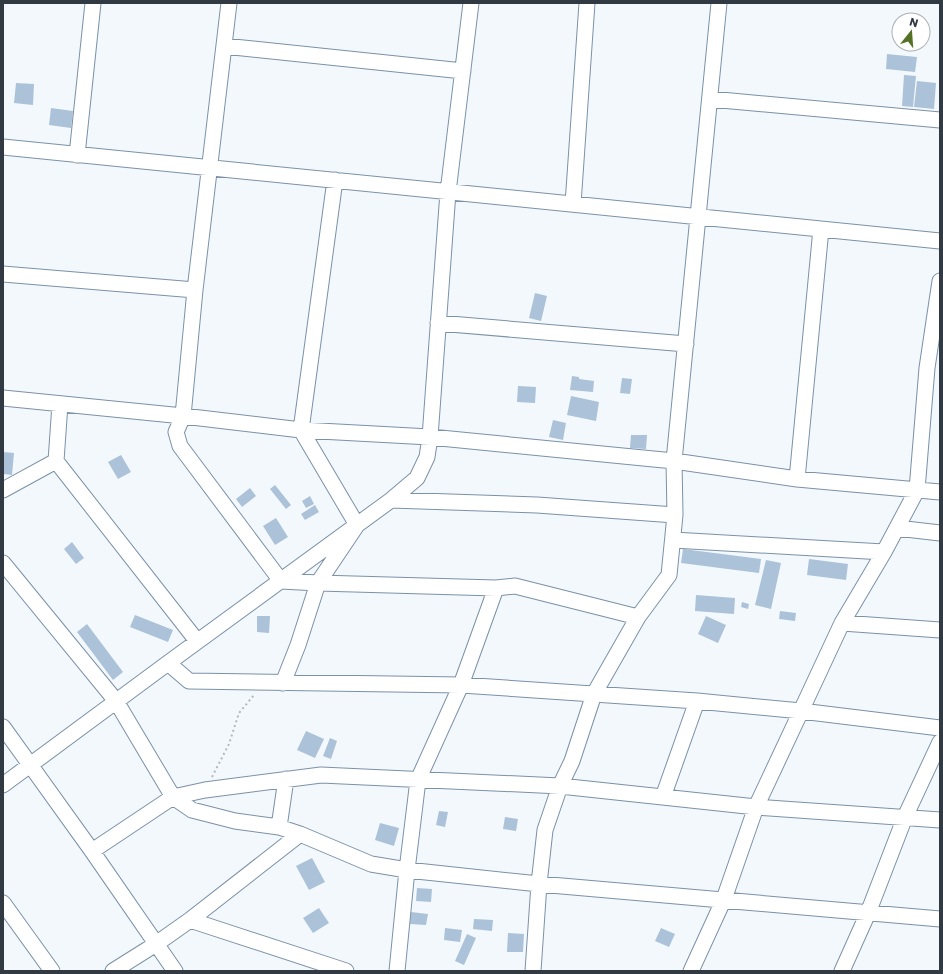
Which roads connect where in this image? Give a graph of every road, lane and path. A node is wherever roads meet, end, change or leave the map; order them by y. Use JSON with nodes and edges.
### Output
{"nodes":[{"id":1,"x":93,"y":3,"type":"edge"},
{"id":2,"x":229,"y":3,"type":"edge"},
{"id":3,"x":471,"y":3,"type":"edge"},
{"id":4,"x":587,"y":3,"type":"edge"},
{"id":5,"x":719,"y":3,"type":"edge"},
{"id":6,"x":224,"y":46,"type":"junction"},
{"id":7,"x":462,"y":71,"type":"junction"},
{"id":8,"x":710,"y":99,"type":"junction"},
{"id":9,"x":940,"y":120,"type":"edge"},
{"id":10,"x":3,"y":147,"type":"edge"},
{"id":11,"x":77,"y":154,"type":"junction"},
{"id":12,"x":210,"y":168,"type":"junction"},
{"id":13,"x":335,"y":180,"type":"junction"},
{"id":14,"x":448,"y":192,"type":"junction"},
{"id":15,"x":573,"y":204,"type":"junction"},
{"id":16,"x":698,"y":217,"type":"junction"},
{"id":17,"x":821,"y":229,"type":"junction"},
{"id":18,"x":940,"y":241,"type":"edge"},
{"id":19,"x":3,"y":274,"type":"edge"},
{"id":20,"x":940,"y":281,"type":"edge"},
{"id":21,"x":195,"y":290,"type":"junction"},
{"id":22,"x":438,"y":323,"type":"junction"},
{"id":23,"x":686,"y":344,"type":"junction"},
{"id":24,"x":934,"y":368,"type":"edge"},
{"id":25,"x":3,"y":398,"type":"edge"},
{"id":26,"x":60,"y":404,"type":"junction"},
{"id":27,"x":183,"y":416,"type":"junction"},
{"id":28,"x":301,"y":430,"type":"junction"},
{"id":29,"x":430,"y":437,"type":"junction"},
{"id":30,"x":56,"y":461,"type":"junction"},
{"id":31,"x":674,"y":461,"type":"junction"},
{"id":32,"x":797,"y":479,"type":"junction"},
{"id":33,"x":3,"y":490,"type":"edge"},
{"id":34,"x":917,"y":490,"type":"junction"},
{"id":35,"x":940,"y":492,"type":"edge"},
{"id":36,"x":391,"y":500,"type":"junction"},
{"id":37,"x":675,"y":515,"type":"junction"},
{"id":38,"x":357,"y":525,"type":"junction"},
{"id":39,"x":897,"y":528,"type":"junction"},
{"id":40,"x":940,"y":533,"type":"edge"},
{"id":41,"x":673,"y":540,"type":"junction"},
{"id":42,"x":884,"y":552,"type":"junction"},
{"id":43,"x":3,"y":563,"type":"edge"},
{"id":44,"x":281,"y":581,"type":"junction"},
{"id":45,"x":318,"y":583,"type":"junction"},
{"id":46,"x":496,"y":588,"type":"junction"},
{"id":47,"x":638,"y":617,"type":"junction"},
{"id":48,"x":842,"y":623,"type":"junction"},
{"id":49,"x":940,"y":630,"type":"edge"},
{"id":50,"x":197,"y":641,"type":"junction"},
{"id":51,"x":168,"y":663,"type":"junction"},
{"id":52,"x":265,"y":682,"type":"junction"},
{"id":53,"x":283,"y":683,"type":"junction"},
{"id":54,"x":461,"y":685,"type":"junction"},
{"id":55,"x":594,"y":694,"type":"junction"},
{"id":56,"x":116,"y":701,"type":"junction"},
{"id":57,"x":697,"y":701,"type":"junction"},
{"id":58,"x":801,"y":711,"type":"junction"},
{"id":59,"x":3,"y":727,"type":"edge"},
{"id":60,"x":940,"y":728,"type":"edge"},
{"id":61,"x":940,"y":742,"type":"edge"},
{"id":62,"x":31,"y":764,"type":"junction"},
{"id":63,"x":286,"y":779,"type":"junction"},
{"id":64,"x":418,"y":780,"type":"junction"},
{"id":65,"x":3,"y":785,"type":"edge"},
{"id":66,"x":560,"y":786,"type":"junction"},
{"id":67,"x":205,"y":790,"type":"junction"},
{"id":68,"x":173,"y":797,"type":"junction"},
{"id":69,"x":663,"y":797,"type":"junction"},
{"id":70,"x":756,"y":807,"type":"junction"},
{"id":71,"x":905,"y":817,"type":"junction"},
{"id":72,"x":940,"y":820,"type":"edge"},
{"id":73,"x":279,"y":827,"type":"junction"},
{"id":74,"x":300,"y":834,"type":"junction"},
{"id":75,"x":92,"y":851,"type":"junction"},
{"id":76,"x":407,"y":870,"type":"junction"},
{"id":77,"x":539,"y":884,"type":"junction"},
{"id":78,"x":724,"y":899,"type":"junction"},
{"id":79,"x":3,"y":903,"type":"edge"},
{"id":80,"x":868,"y":912,"type":"junction"},
{"id":81,"x":940,"y":919,"type":"edge"},
{"id":82,"x":190,"y":920,"type":"junction"},
{"id":83,"x":156,"y":944,"type":"junction"},
{"id":84,"x":52,"y":971,"type":"edge"},
{"id":85,"x":113,"y":971,"type":"edge"},
{"id":86,"x":175,"y":971,"type":"edge"},
{"id":87,"x":346,"y":971,"type":"edge"},
{"id":88,"x":397,"y":971,"type":"edge"},
{"id":89,"x":533,"y":971,"type":"edge"},
{"id":90,"x":691,"y":971,"type":"edge"},
{"id":91,"x":842,"y":971,"type":"edge"}],
"edges":[{"from":1,"to":11,"type":"street"},
{"from":2,"to":6,"type":"street"},
{"from":3,"to":7,"type":"street"},
{"from":4,"to":15,"type":"street"},
{"from":5,"to":8,"type":"street"},
{"from":6,"to":7,"type":"street"},
{"from":6,"to":12,"type":"street"},
{"from":7,"to":14,"type":"street"},
{"from":8,"to":9,"type":"street"},
{"from":8,"to":16,"type":"street"},
{"from":10,"to":11,"type":"street"},
{"from":11,"to":12,"type":"street"},
{"from":12,"to":13,"type":"street"},
{"from":12,"to":21,"type":"street"},
{"from":13,"to":14,"type":"street"},
{"from":13,"to":28,"type":"street"},
{"from":14,"to":15,"type":"street"},
{"from":14,"to":22,"type":"street"},
{"from":15,"to":16,"type":"street"},
{"from":16,"to":17,"type":"street"},
{"from":16,"to":23,"type":"street"},
{"from":17,"to":18,"type":"street"},
{"from":17,"to":32,"type":"street"},
{"from":19,"to":21,"type":"street"},
{"from":20,"to":24,"type":"street"},
{"from":21,"to":27,"type":"street"},
{"from":22,"to":23,"type":"street"},
{"from":22,"to":29,"type":"street"},
{"from":23,"to":31,"type":"street"},
{"from":24,"to":34,"type":"street"},
{"from":25,"to":26,"type":"street"},
{"from":26,"to":27,"type":"street"},
{"from":26,"to":30,"type":"street"},
{"from":27,"to":28,"type":"street"},
{"from":27,"to":44,"type":"street"},
{"from":28,"to":29,"type":"street"},
{"from":28,"to":38,"type":"street"},
{"from":29,"to":31,"type":"street"},
{"from":29,"to":36,"type":"street"},
{"from":30,"to":33,"type":"street"},
{"from":30,"to":50,"type":"street"},
{"from":31,"to":32,"type":"street"},
{"from":31,"to":37,"type":"street"},
{"from":32,"to":34,"type":"street"},
{"from":34,"to":35,"type":"street"},
{"from":34,"to":39,"type":"street"},
{"from":36,"to":37,"type":"street"},
{"from":36,"to":38,"type":"street"},
{"from":37,"to":41,"type":"street"},
{"from":38,"to":44,"type":"street"},
{"from":38,"to":45,"type":"street"},
{"from":39,"to":40,"type":"street"},
{"from":39,"to":42,"type":"street"},
{"from":41,"to":42,"type":"street"},
{"from":41,"to":47,"type":"street"},
{"from":42,"to":48,"type":"street"},
{"from":43,"to":56,"type":"street"},
{"from":44,"to":45,"type":"street"},
{"from":44,"to":50,"type":"street"},
{"from":45,"to":46,"type":"street"},
{"from":45,"to":53,"type":"street"},
{"from":46,"to":47,"type":"street"},
{"from":46,"to":54,"type":"street"},
{"from":47,"to":55,"type":"street"},
{"from":48,"to":49,"type":"street"},
{"from":48,"to":58,"type":"street"},
{"from":50,"to":51,"type":"street"},
{"from":51,"to":52,"type":"street"},
{"from":51,"to":56,"type":"street"},
{"from":52,"to":53,"type":"street"},
{"from":52,"to":67,"type":"path"},
{"from":53,"to":54,"type":"street"},
{"from":54,"to":55,"type":"street"},
{"from":54,"to":64,"type":"street"},
{"from":55,"to":57,"type":"street"},
{"from":55,"to":66,"type":"street"},
{"from":56,"to":62,"type":"street"},
{"from":56,"to":68,"type":"street"},
{"from":57,"to":58,"type":"street"},
{"from":57,"to":69,"type":"street"},
{"from":58,"to":60,"type":"street"},
{"from":58,"to":70,"type":"street"},
{"from":59,"to":62,"type":"street"},
{"from":61,"to":71,"type":"street"},
{"from":62,"to":65,"type":"street"},
{"from":62,"to":75,"type":"street"},
{"from":63,"to":64,"type":"street"},
{"from":63,"to":67,"type":"street"},
{"from":63,"to":73,"type":"street"},
{"from":64,"to":66,"type":"street"},
{"from":64,"to":76,"type":"street"},
{"from":66,"to":69,"type":"street"},
{"from":66,"to":77,"type":"street"},
{"from":67,"to":68,"type":"street"},
{"from":68,"to":73,"type":"street"},
{"from":68,"to":75,"type":"street"},
{"from":69,"to":70,"type":"street"},
{"from":70,"to":71,"type":"street"},
{"from":70,"to":78,"type":"street"},
{"from":71,"to":72,"type":"street"},
{"from":71,"to":80,"type":"street"},
{"from":73,"to":74,"type":"street"},
{"from":74,"to":76,"type":"street"},
{"from":74,"to":82,"type":"street"},
{"from":75,"to":83,"type":"street"},
{"from":76,"to":77,"type":"street"},
{"from":76,"to":88,"type":"street"},
{"from":77,"to":78,"type":"street"},
{"from":77,"to":89,"type":"street"},
{"from":78,"to":80,"type":"street"},
{"from":78,"to":90,"type":"street"},
{"from":79,"to":84,"type":"street"},
{"from":80,"to":81,"type":"street"},
{"from":80,"to":91,"type":"street"},
{"from":82,"to":83,"type":"street"},
{"from":82,"to":87,"type":"street"},
{"from":83,"to":85,"type":"street"},
{"from":83,"to":86,"type":"street"}]}
